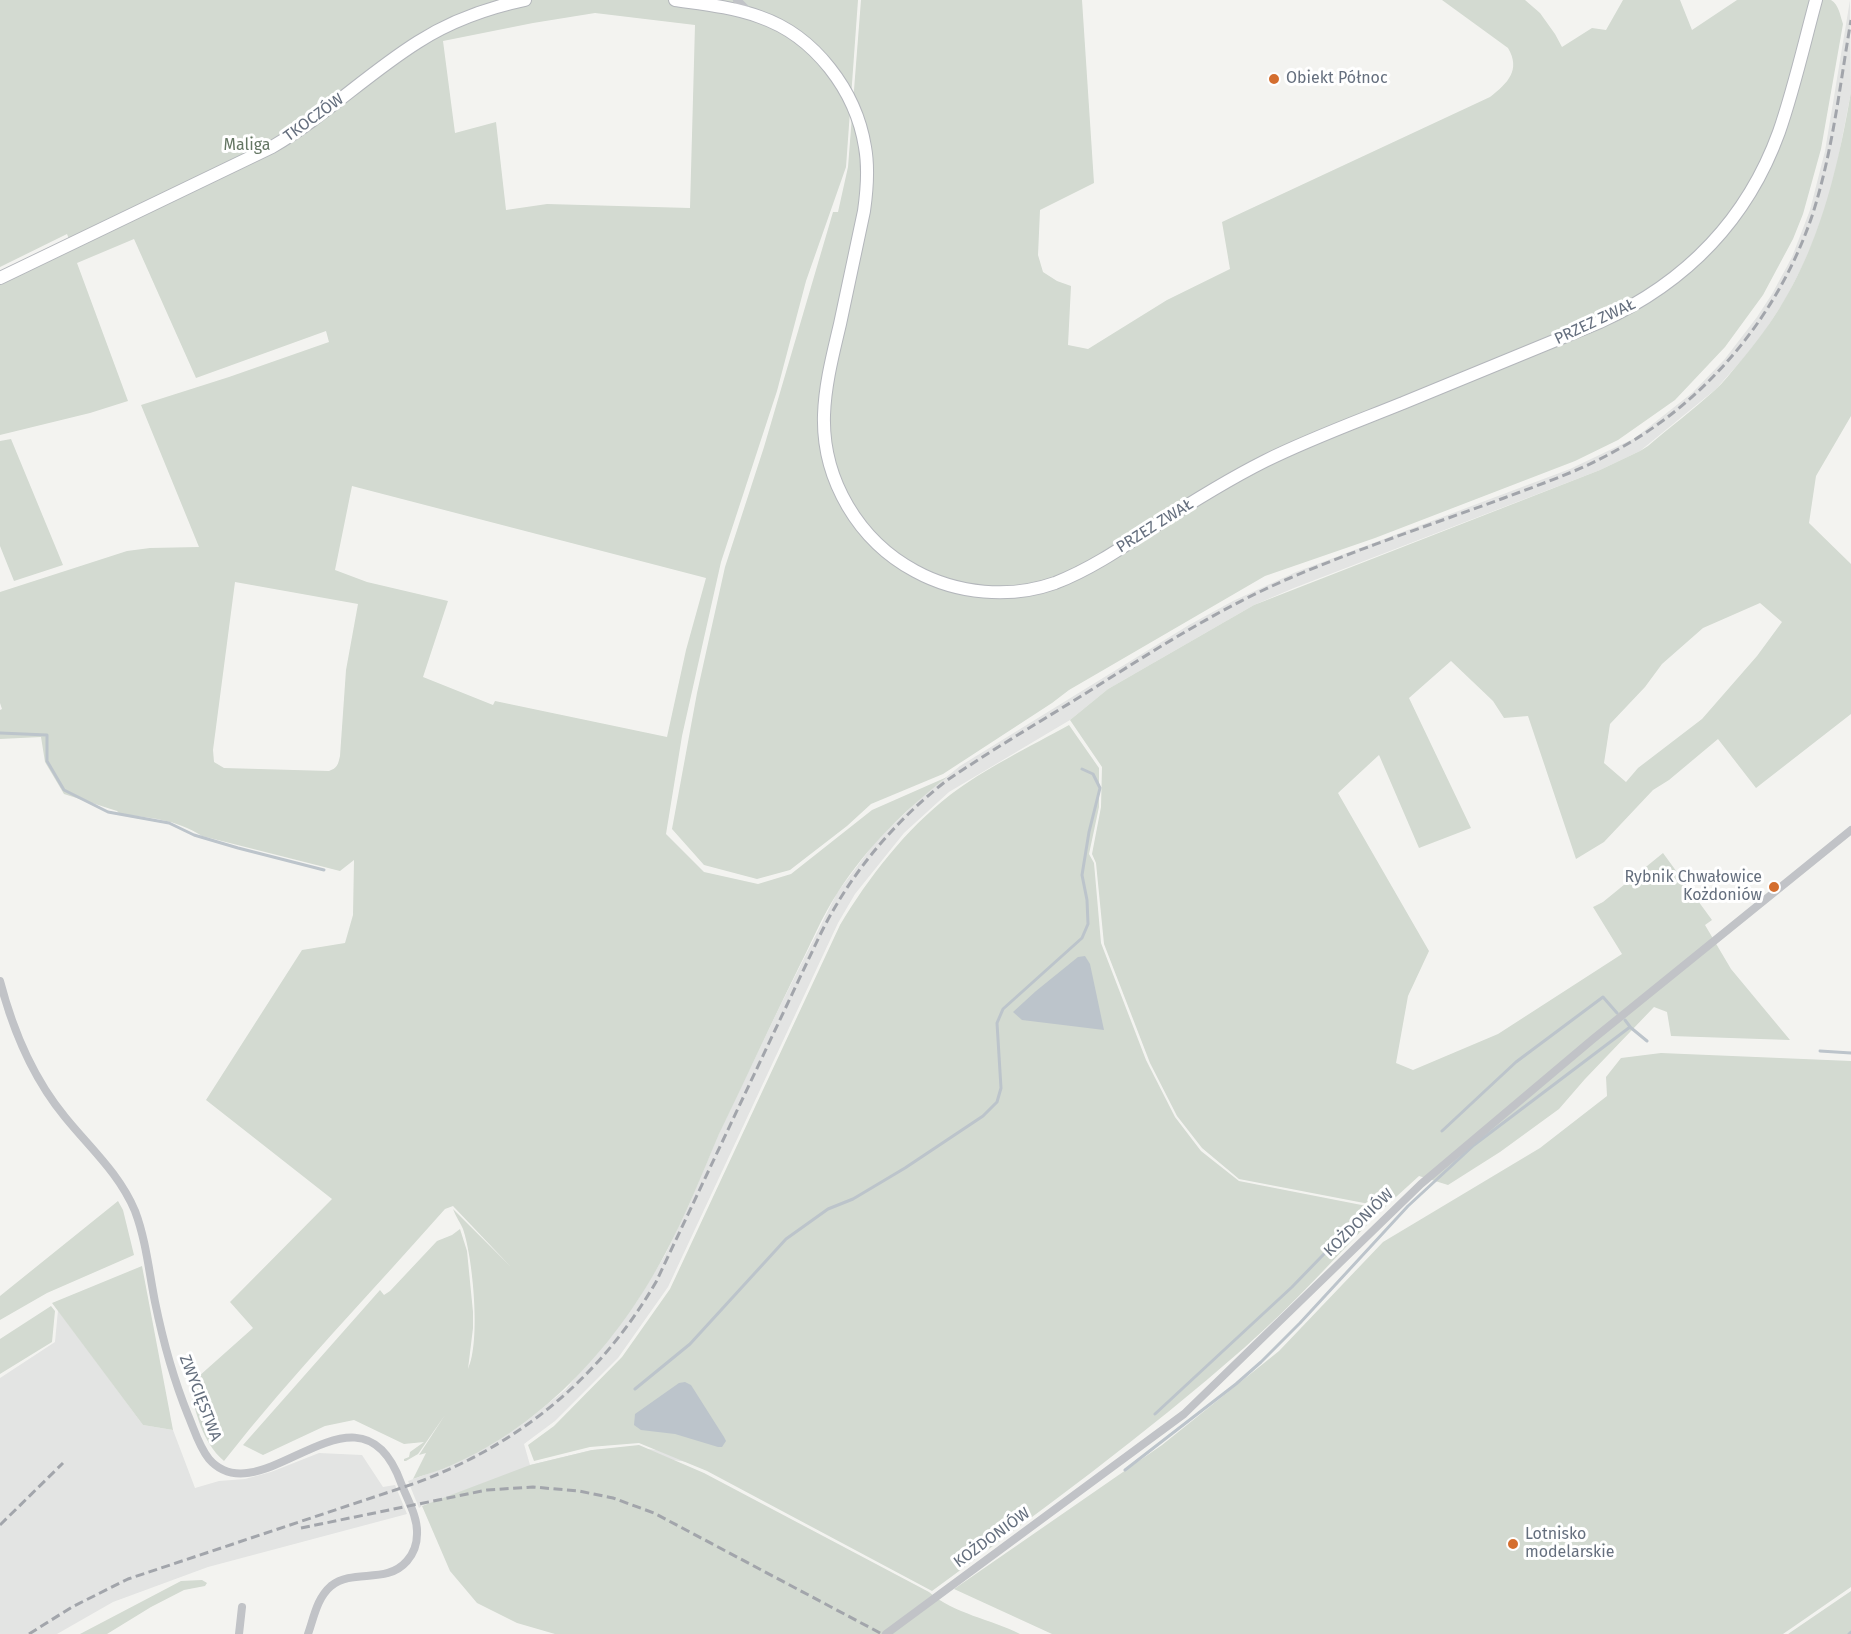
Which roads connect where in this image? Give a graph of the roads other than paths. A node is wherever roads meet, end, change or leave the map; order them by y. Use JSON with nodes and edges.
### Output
{"nodes":[{"id":1,"x":525,"y":0,"type":"edge"},
{"id":2,"x":675,"y":0,"type":"edge"},
{"id":3,"x":737,"y":0,"type":"edge"},
{"id":4,"x":1816,"y":0,"type":"edge"},
{"id":5,"x":701,"y":2,"type":"edge"},
{"id":6,"x":756,"y":15,"type":"junction"},
{"id":7,"x":0,"y":278,"type":"edge"},
{"id":8,"x":1851,"y":830,"type":"edge"},
{"id":9,"x":0,"y":981,"type":"edge"},
{"id":10,"x":242,"y":1607,"type":"dead end"},
{"id":11,"x":239,"y":1634,"type":"edge"},
{"id":12,"x":308,"y":1634,"type":"edge"},
{"id":13,"x":886,"y":1634,"type":"edge"}],
"edges":[{"from":1,"to":7,"type":"street","name":"TKOCZÓW"},
{"from":2,"to":5,"type":"street"},
{"from":3,"to":6,"type":"street"},
{"from":4,"to":6,"type":"street","name":"PRZEZ ZWAŁ"},
{"from":5,"to":6,"type":"street","name":"PRZEZ ZWAŁ"},
{"from":8,"to":13,"type":"street","name":"KOŻDONIÓW"},
{"from":9,"to":12,"type":"street","name":"ZWYCIĘSTWA"},
{"from":10,"to":11,"type":"street"}]}
